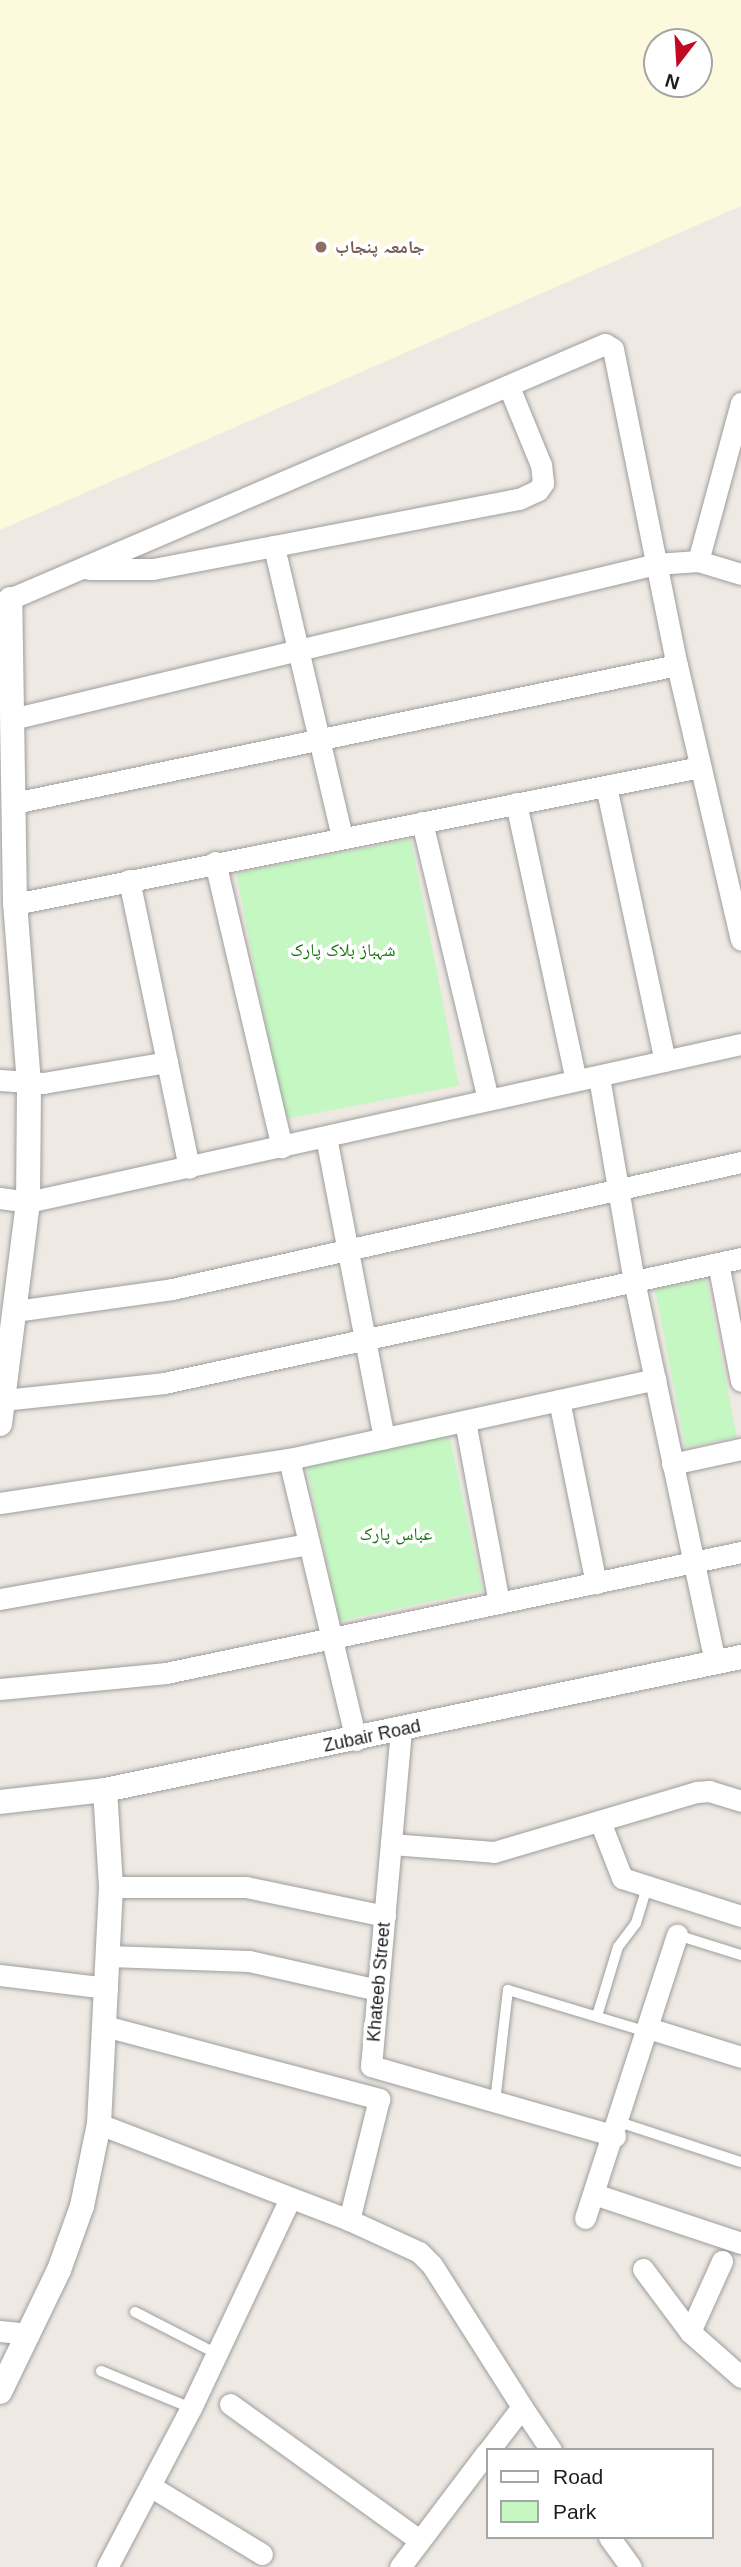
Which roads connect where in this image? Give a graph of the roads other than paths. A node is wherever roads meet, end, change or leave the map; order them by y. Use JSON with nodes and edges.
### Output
{"nodes":[{"id":1,"x":509,"y":387,"type":"junction"},
{"id":2,"x":741,"y":403,"type":"edge"},
{"id":3,"x":274,"y":546,"type":"junction"},
{"id":4,"x":698,"y":561,"type":"junction"},
{"id":5,"x":656,"y":564,"type":"junction"},
{"id":6,"x":79,"y":569,"type":"junction"},
{"id":7,"x":741,"y":574,"type":"edge"},
{"id":8,"x":5,"y":601,"type":"edge"},
{"id":9,"x":300,"y":650,"type":"junction"},
{"id":10,"x":677,"y":665,"type":"junction"},
{"id":11,"x":12,"y":719,"type":"junction"},
{"id":12,"x":320,"y":740,"type":"junction"},
{"id":13,"x":700,"y":767,"type":"junction"},
{"id":14,"x":606,"y":786,"type":"junction"},
{"id":15,"x":13,"y":803,"type":"junction"},
{"id":16,"x":516,"y":803,"type":"junction"},
{"id":17,"x":422,"y":822,"type":"junction"},
{"id":18,"x":342,"y":837,"type":"junction"},
{"id":19,"x":731,"y":849,"type":"edge"},
{"id":20,"x":215,"y":862,"type":"junction"},
{"id":21,"x":129,"y":880,"type":"junction"},
{"id":22,"x":15,"y":904,"type":"junction"},
{"id":23,"x":741,"y":940,"type":"edge"},
{"id":24,"x":741,"y":1044,"type":"edge"},
{"id":25,"x":665,"y":1061,"type":"junction"},
{"id":26,"x":167,"y":1062,"type":"junction"},
{"id":27,"x":599,"y":1077,"type":"junction"},
{"id":28,"x":0,"y":1080,"type":"edge"},
{"id":29,"x":576,"y":1080,"type":"junction"},
{"id":30,"x":29,"y":1084,"type":"junction"},
{"id":31,"x":488,"y":1098,"type":"junction"},
{"id":32,"x":326,"y":1137,"type":"junction"},
{"id":33,"x":282,"y":1147,"type":"junction"},
{"id":34,"x":741,"y":1161,"type":"edge"},
{"id":35,"x":189,"y":1168,"type":"junction"},
{"id":36,"x":618,"y":1188,"type":"junction"},
{"id":37,"x":0,"y":1198,"type":"edge"},
{"id":38,"x":28,"y":1202,"type":"junction"},
{"id":39,"x":346,"y":1251,"type":"junction"},
{"id":40,"x":741,"y":1258,"type":"edge"},
{"id":41,"x":718,"y":1263,"type":"junction"},
{"id":42,"x":634,"y":1281,"type":"junction"},
{"id":43,"x":9,"y":1324,"type":"edge"},
{"id":44,"x":364,"y":1338,"type":"junction"},
{"id":45,"x":739,"y":1357,"type":"edge"},
{"id":46,"x":655,"y":1379,"type":"junction"},
{"id":47,"x":741,"y":1381,"type":"edge"},
{"id":48,"x":559,"y":1400,"type":"junction"},
{"id":49,"x":1,"y":1412,"type":"edge"},
{"id":50,"x":465,"y":1421,"type":"junction"},
{"id":51,"x":384,"y":1438,"type":"junction"},
{"id":52,"x":741,"y":1449,"type":"edge"},
{"id":53,"x":289,"y":1459,"type":"junction"},
{"id":54,"x":672,"y":1464,"type":"junction"},
{"id":55,"x":0,"y":1503,"type":"edge"},
{"id":56,"x":309,"y":1544,"type":"junction"},
{"id":57,"x":741,"y":1552,"type":"edge"},
{"id":58,"x":693,"y":1563,"type":"junction"},
{"id":59,"x":596,"y":1583,"type":"junction"},
{"id":60,"x":0,"y":1599,"type":"edge"},
{"id":61,"x":499,"y":1602,"type":"junction"},
{"id":62,"x":331,"y":1636,"type":"junction"},
{"id":63,"x":741,"y":1657,"type":"edge"},
{"id":64,"x":715,"y":1662,"type":"junction"},
{"id":65,"x":0,"y":1689,"type":"edge"},
{"id":66,"x":401,"y":1730,"type":"junction"},
{"id":67,"x":356,"y":1740,"type":"junction"},
{"id":68,"x":105,"y":1790,"type":"junction"},
{"id":69,"x":0,"y":1801,"type":"edge"},
{"id":70,"x":741,"y":1801,"type":"edge"},
{"id":71,"x":601,"y":1824,"type":"junction"},
{"id":72,"x":391,"y":1844,"type":"junction"},
{"id":73,"x":111,"y":1887,"type":"junction"},
{"id":74,"x":647,"y":1888,"type":"junction"},
{"id":75,"x":385,"y":1916,"type":"junction"},
{"id":76,"x":741,"y":1916,"type":"edge"},
{"id":77,"x":677,"y":1936,"type":"joint"},
{"id":78,"x":741,"y":1955,"type":"edge"},
{"id":79,"x":109,"y":1956,"type":"junction"},
{"id":80,"x":0,"y":1975,"type":"edge"},
{"id":81,"x":107,"y":1988,"type":"junction"},
{"id":82,"x":378,"y":1990,"type":"junction"},
{"id":83,"x":597,"y":2016,"type":"junction"},
{"id":84,"x":105,"y":2026,"type":"junction"},
{"id":85,"x":647,"y":2030,"type":"junction"},
{"id":86,"x":741,"y":2057,"type":"edge"},
{"id":87,"x":371,"y":2066,"type":"junction"},
{"id":88,"x":368,"y":2093,"type":"junction"},
{"id":89,"x":495,"y":2102,"type":"junction"},
{"id":90,"x":99,"y":2124,"type":"junction"},
{"id":91,"x":617,"y":2129,"type":"junction"},
{"id":92,"x":741,"y":2162,"type":"edge"},
{"id":93,"x":594,"y":2194,"type":"junction"},
{"id":94,"x":289,"y":2201,"type":"junction"},
{"id":95,"x":585,"y":2218,"type":"dead end"},
{"id":96,"x":349,"y":2220,"type":"junction"},
{"id":97,"x":741,"y":2243,"type":"edge"},
{"id":98,"x":722,"y":2261,"type":"dead end"},
{"id":99,"x":643,"y":2269,"type":"dead end"},
{"id":100,"x":135,"y":2312,"type":"dead end"},
{"id":101,"x":0,"y":2331,"type":"edge"},
{"id":102,"x":690,"y":2332,"type":"junction"},
{"id":103,"x":29,"y":2334,"type":"junction"},
{"id":104,"x":217,"y":2354,"type":"junction"},
{"id":105,"x":101,"y":2371,"type":"dead end"},
{"id":106,"x":741,"y":2377,"type":"edge"},
{"id":107,"x":0,"y":2392,"type":"edge"},
{"id":108,"x":230,"y":2404,"type":"dead end"},
{"id":109,"x":522,"y":2407,"type":"junction"},
{"id":110,"x":191,"y":2408,"type":"junction"},
{"id":111,"x":490,"y":2448,"type":"edge"},
{"id":112,"x":550,"y":2448,"type":"edge"},
{"id":113,"x":486,"y":2454,"type":"edge"},
{"id":114,"x":150,"y":2486,"type":"junction"},
{"id":115,"x":610,"y":2539,"type":"edge"},
{"id":116,"x":419,"y":2540,"type":"junction"},
{"id":117,"x":262,"y":2554,"type":"dead end"},
{"id":118,"x":624,"y":2565,"type":"edge"},
{"id":119,"x":107,"y":2567,"type":"edge"},
{"id":120,"x":400,"y":2567,"type":"edge"}],
"edges":[{"from":1,"to":3,"type":"street"},
{"from":1,"to":5,"type":"street"},
{"from":1,"to":6,"type":"street"},
{"from":2,"to":4,"type":"street"},
{"from":3,"to":6,"type":"street"},
{"from":3,"to":9,"type":"street"},
{"from":4,"to":5,"type":"street"},
{"from":4,"to":7,"type":"street"},
{"from":5,"to":9,"type":"street"},
{"from":5,"to":10,"type":"street"},
{"from":6,"to":8,"type":"street"},
{"from":8,"to":11,"type":"street"},
{"from":9,"to":11,"type":"street"},
{"from":9,"to":12,"type":"street"},
{"from":10,"to":12,"type":"street"},
{"from":10,"to":13,"type":"street"},
{"from":11,"to":15,"type":"street"},
{"from":12,"to":15,"type":"street"},
{"from":12,"to":18,"type":"street"},
{"from":13,"to":14,"type":"street"},
{"from":13,"to":19,"type":"street"},
{"from":14,"to":16,"type":"street"},
{"from":14,"to":25,"type":"street"},
{"from":15,"to":22,"type":"street"},
{"from":16,"to":17,"type":"street"},
{"from":16,"to":29,"type":"street"},
{"from":17,"to":18,"type":"street"},
{"from":17,"to":31,"type":"street"},
{"from":18,"to":20,"type":"street"},
{"from":19,"to":23,"type":"street"},
{"from":20,"to":21,"type":"street"},
{"from":20,"to":33,"type":"street"},
{"from":21,"to":22,"type":"street"},
{"from":21,"to":26,"type":"street"},
{"from":22,"to":30,"type":"street"},
{"from":24,"to":25,"type":"street"},
{"from":25,"to":27,"type":"street"},
{"from":26,"to":30,"type":"street"},
{"from":26,"to":35,"type":"street"},
{"from":27,"to":29,"type":"street"},
{"from":27,"to":36,"type":"street"},
{"from":28,"to":30,"type":"street"},
{"from":29,"to":31,"type":"street"},
{"from":30,"to":38,"type":"street"},
{"from":31,"to":32,"type":"street"},
{"from":32,"to":33,"type":"street"},
{"from":32,"to":39,"type":"street"},
{"from":33,"to":35,"type":"street"},
{"from":34,"to":36,"type":"street"},
{"from":35,"to":38,"type":"street"},
{"from":36,"to":39,"type":"street"},
{"from":36,"to":42,"type":"street"},
{"from":37,"to":38,"type":"street"},
{"from":38,"to":43,"type":"street"},
{"from":39,"to":43,"type":"street"},
{"from":39,"to":44,"type":"street"},
{"from":40,"to":41,"type":"street"},
{"from":41,"to":42,"type":"street"},
{"from":41,"to":45,"type":"street"},
{"from":42,"to":44,"type":"street"},
{"from":42,"to":46,"type":"street"},
{"from":43,"to":49,"type":"street"},
{"from":44,"to":49,"type":"street"},
{"from":44,"to":51,"type":"street"},
{"from":45,"to":47,"type":"street"},
{"from":46,"to":48,"type":"street"},
{"from":46,"to":54,"type":"street"},
{"from":48,"to":50,"type":"street"},
{"from":48,"to":59,"type":"street"},
{"from":50,"to":51,"type":"street"},
{"from":50,"to":61,"type":"street"},
{"from":51,"to":53,"type":"street"},
{"from":52,"to":54,"type":"street"},
{"from":53,"to":55,"type":"street"},
{"from":53,"to":56,"type":"street"},
{"from":54,"to":58,"type":"street"},
{"from":56,"to":60,"type":"street"},
{"from":56,"to":62,"type":"street"},
{"from":57,"to":58,"type":"street"},
{"from":58,"to":59,"type":"street"},
{"from":58,"to":64,"type":"street"},
{"from":59,"to":61,"type":"street"},
{"from":61,"to":62,"type":"street"},
{"from":62,"to":65,"type":"street"},
{"from":62,"to":67,"type":"street"},
{"from":63,"to":64,"type":"street","name":"Zubair Road"},
{"from":64,"to":66,"type":"street","name":"Zubair Road"},
{"from":66,"to":67,"type":"street","name":"Zubair Road"},
{"from":66,"to":72,"type":"street","name":"Khateeb Street"},
{"from":67,"to":68,"type":"street","name":"Zubair Road"},
{"from":68,"to":69,"type":"street","name":"Zubair Road"},
{"from":68,"to":73,"type":"street"},
{"from":70,"to":71,"type":"street"},
{"from":71,"to":72,"type":"street"},
{"from":71,"to":74,"type":"street"},
{"from":72,"to":75,"type":"street","name":"Khateeb Street"},
{"from":73,"to":75,"type":"street"},
{"from":73,"to":79,"type":"street"},
{"from":74,"to":76,"type":"street"},
{"from":74,"to":83,"type":"lane"},
{"from":75,"to":82,"type":"street","name":"Khateeb Street"},
{"from":77,"to":78,"type":"lane"},
{"from":77,"to":85,"type":"street"},
{"from":79,"to":81,"type":"street"},
{"from":79,"to":82,"type":"street"},
{"from":80,"to":81,"type":"street"},
{"from":81,"to":84,"type":"street"},
{"from":82,"to":87,"type":"street","name":"Khateeb Street"},
{"from":83,"to":85,"type":"lane"},
{"from":83,"to":89,"type":"lane"},
{"from":84,"to":88,"type":"street"},
{"from":84,"to":90,"type":"street"},
{"from":85,"to":86,"type":"street"},
{"from":85,"to":91,"type":"street"},
{"from":87,"to":88,"type":"street"},
{"from":87,"to":89,"type":"street","name":"Khateeb Street"},
{"from":88,"to":96,"type":"street"},
{"from":89,"to":91,"type":"street","name":"Khateeb Street"},
{"from":90,"to":94,"type":"street"},
{"from":90,"to":103,"type":"street"},
{"from":91,"to":92,"type":"lane"},
{"from":91,"to":93,"type":"street"},
{"from":93,"to":95,"type":"street"},
{"from":93,"to":97,"type":"street"},
{"from":94,"to":96,"type":"street"},
{"from":94,"to":104,"type":"street"},
{"from":96,"to":109,"type":"street"},
{"from":98,"to":102,"type":"street"},
{"from":99,"to":102,"type":"street"},
{"from":100,"to":104,"type":"lane"},
{"from":101,"to":103,"type":"street"},
{"from":102,"to":106,"type":"street"},
{"from":103,"to":107,"type":"street"},
{"from":104,"to":110,"type":"street"},
{"from":105,"to":110,"type":"lane"},
{"from":108,"to":116,"type":"street"},
{"from":109,"to":111,"type":"street"},
{"from":109,"to":112,"type":"street"},
{"from":110,"to":114,"type":"street"},
{"from":113,"to":116,"type":"street"},
{"from":114,"to":117,"type":"street"},
{"from":114,"to":119,"type":"street"},
{"from":115,"to":118,"type":"street"},
{"from":116,"to":120,"type":"street"}]}
